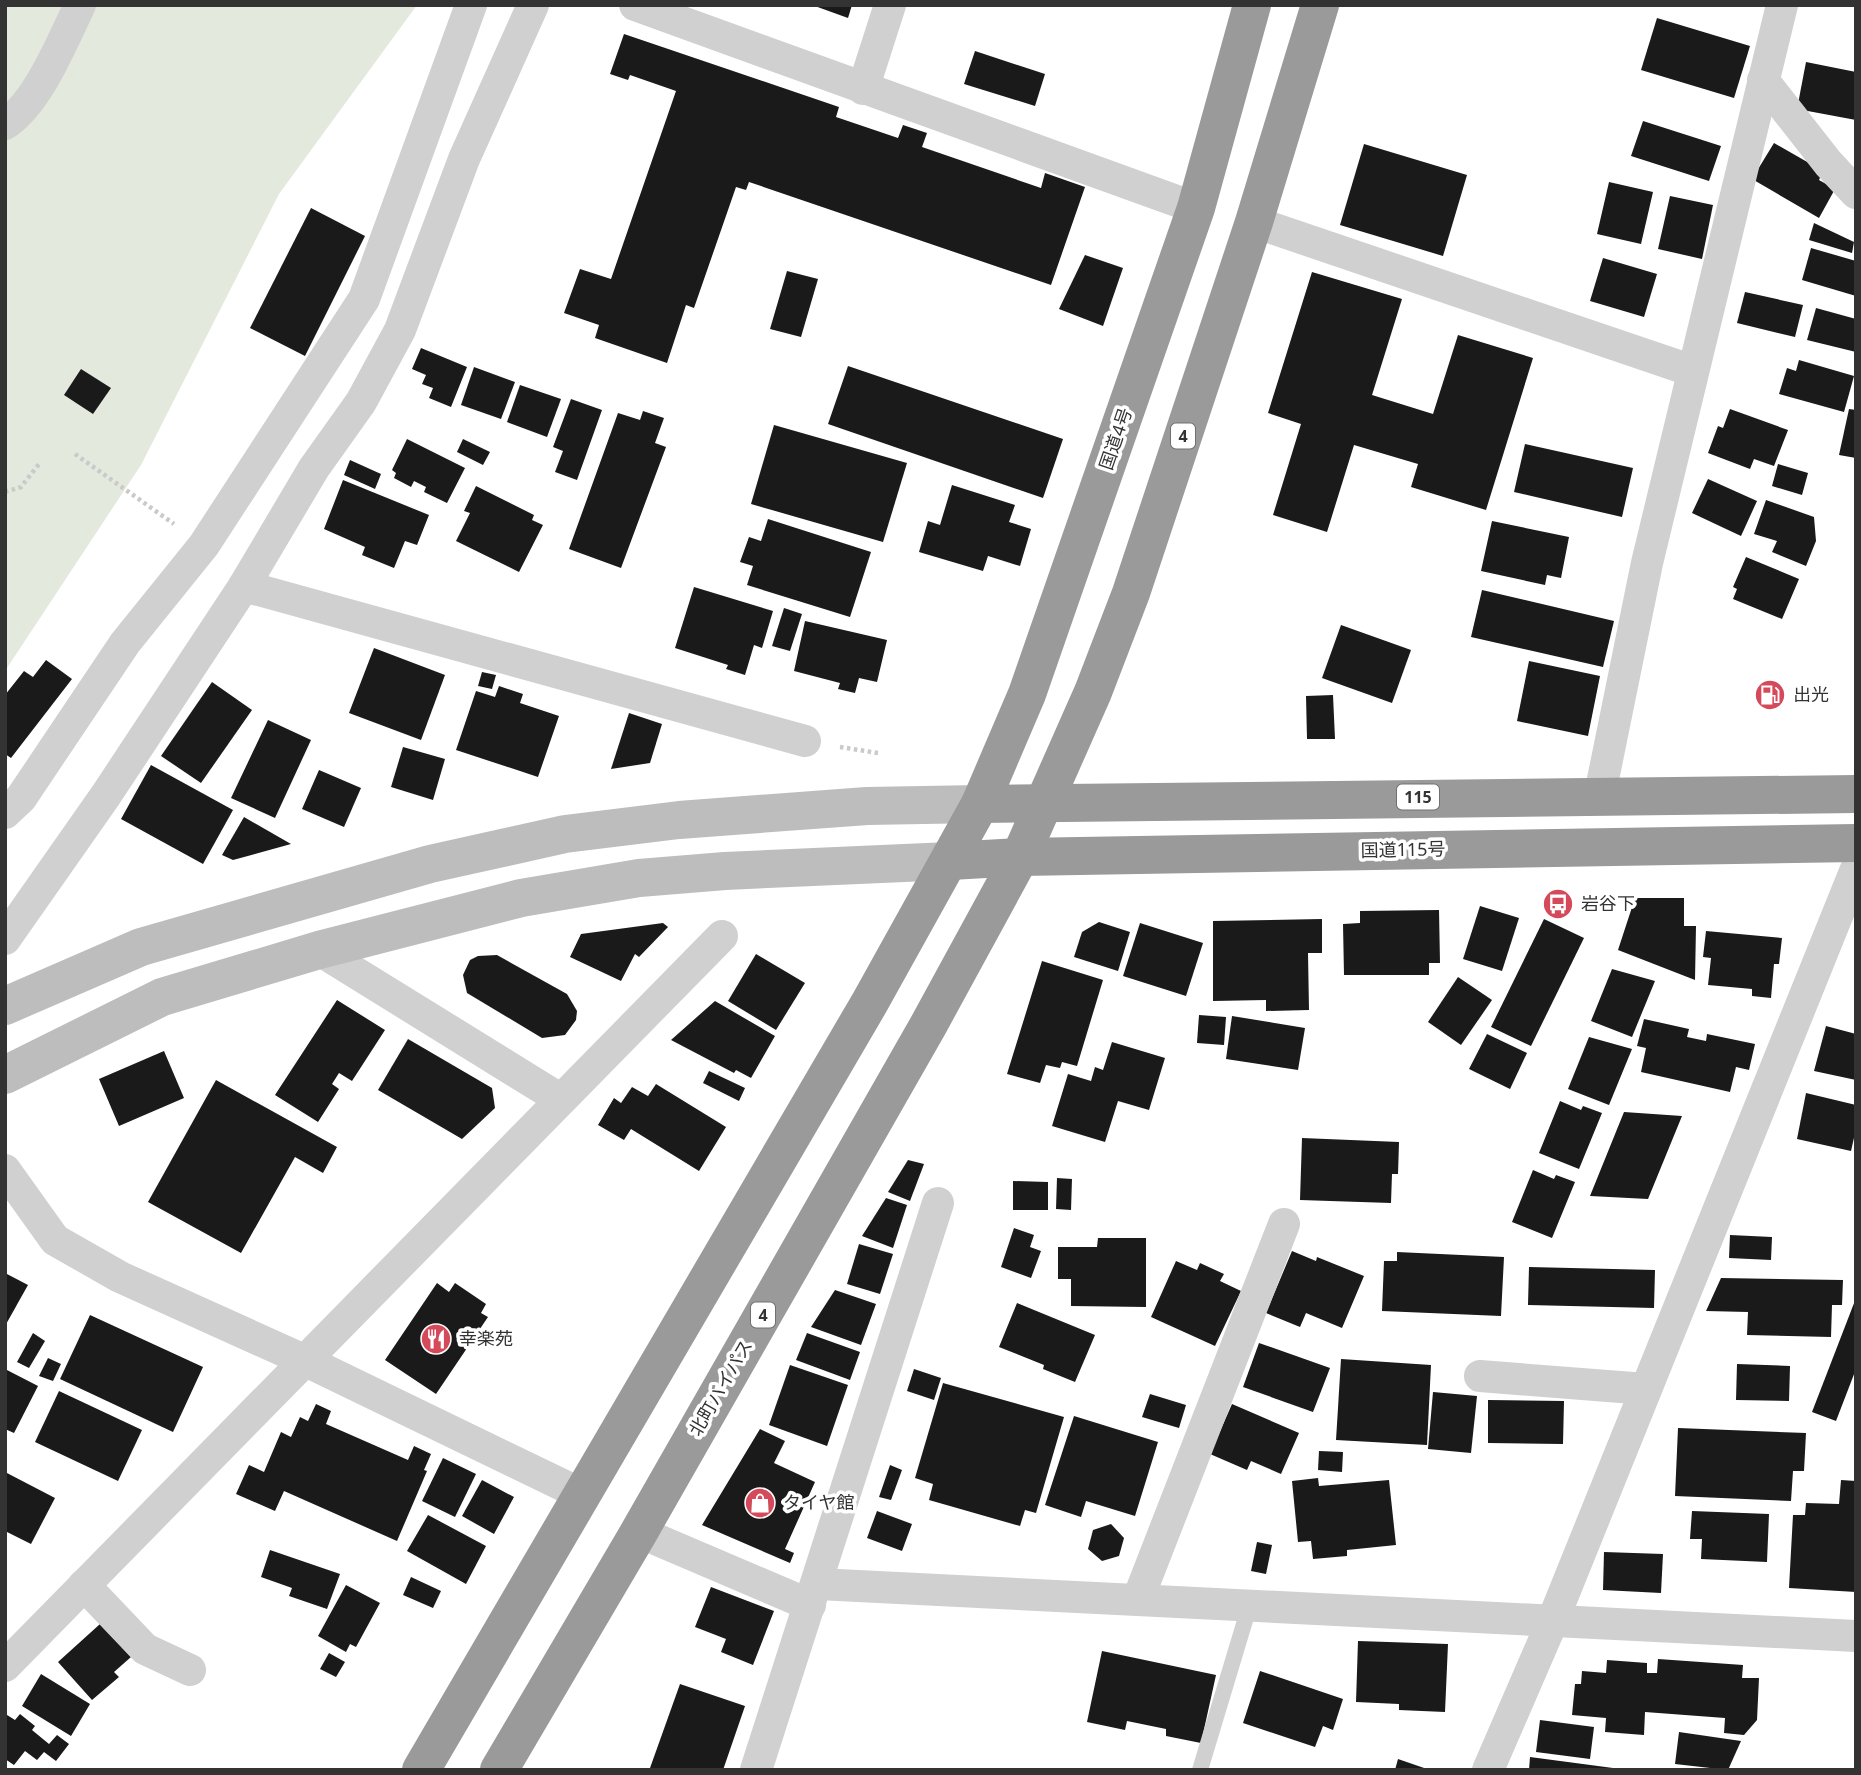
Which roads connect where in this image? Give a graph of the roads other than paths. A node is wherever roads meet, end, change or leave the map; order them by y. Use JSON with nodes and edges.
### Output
{"nodes":[{"id":1,"x":80,"y":5,"type":"edge"},
{"id":2,"x":471,"y":5,"type":"edge"},
{"id":3,"x":533,"y":5,"type":"edge"},
{"id":4,"x":635,"y":5,"type":"edge"},
{"id":5,"x":890,"y":5,"type":"edge"},
{"id":6,"x":1252,"y":5,"type":"edge"},
{"id":7,"x":1320,"y":5,"type":"edge"},
{"id":8,"x":1782,"y":5,"type":"edge"},
{"id":9,"x":1763,"y":80,"type":"junction"},
{"id":10,"x":863,"y":89,"type":"junction"},
{"id":11,"x":5,"y":124,"type":"edge"},
{"id":12,"x":1856,"y":193,"type":"edge"},
{"id":13,"x":1196,"y":208,"type":"junction"},
{"id":14,"x":1254,"y":222,"type":"junction"},
{"id":15,"x":1693,"y":371,"type":"junction"},
{"id":16,"x":244,"y":586,"type":"junction"},
{"id":17,"x":805,"y":741,"type":"dead end"},
{"id":18,"x":1600,"y":794,"type":"junction"},
{"id":19,"x":1856,"y":794,"type":"edge"},
{"id":20,"x":1042,"y":803,"type":"junction"},
{"id":21,"x":980,"y":804,"type":"junction"},
{"id":22,"x":5,"y":813,"type":"edge"},
{"id":23,"x":1856,"y":843,"type":"edge"},
{"id":24,"x":1020,"y":857,"type":"junction"},
{"id":25,"x":950,"y":861,"type":"junction"},
{"id":26,"x":1856,"y":869,"type":"edge"},
{"id":27,"x":722,"y":936,"type":"dead end"},
{"id":28,"x":5,"y":939,"type":"edge"},
{"id":29,"x":319,"y":950,"type":"junction"},
{"id":30,"x":5,"y":1006,"type":"edge"},
{"id":31,"x":5,"y":1074,"type":"edge"},
{"id":32,"x":560,"y":1099,"type":"junction"},
{"id":33,"x":5,"y":1170,"type":"edge"},
{"id":34,"x":938,"y":1203,"type":"dead end"},
{"id":35,"x":1284,"y":1224,"type":"dead end"},
{"id":36,"x":304,"y":1360,"type":"junction"},
{"id":37,"x":1480,"y":1376,"type":"dead end"},
{"id":38,"x":1646,"y":1389,"type":"junction"},
{"id":39,"x":583,"y":1495,"type":"junction"},
{"id":40,"x":639,"y":1532,"type":"junction"},
{"id":41,"x":84,"y":1585,"type":"junction"},
{"id":42,"x":814,"y":1594,"type":"junction"},
{"id":43,"x":1138,"y":1600,"type":"junction"},
{"id":44,"x":1250,"y":1604,"type":"junction"},
{"id":45,"x":1553,"y":1620,"type":"junction"},
{"id":46,"x":1856,"y":1636,"type":"edge"},
{"id":47,"x":5,"y":1666,"type":"edge"},
{"id":48,"x":190,"y":1670,"type":"dead end"},
{"id":49,"x":421,"y":1770,"type":"edge"},
{"id":50,"x":499,"y":1770,"type":"edge"},
{"id":51,"x":756,"y":1770,"type":"edge"},
{"id":52,"x":1200,"y":1770,"type":"edge"},
{"id":53,"x":1488,"y":1770,"type":"edge"}],
"edges":[{"from":1,"to":11,"type":"street"},
{"from":2,"to":22,"type":"street"},
{"from":3,"to":16,"type":"street"},
{"from":4,"to":10,"type":"street"},
{"from":5,"to":10,"type":"street"},
{"from":6,"to":13,"type":"highway","name":"国道4号"},
{"from":7,"to":14,"type":"highway","number":"4"},
{"from":8,"to":9,"type":"street"},
{"from":9,"to":12,"type":"street"},
{"from":9,"to":15,"type":"street"},
{"from":10,"to":13,"type":"street"},
{"from":13,"to":21,"type":"highway","name":"国道4号"},
{"from":14,"to":15,"type":"street"},
{"from":14,"to":20,"type":"highway","number":"4"},
{"from":15,"to":18,"type":"street"},
{"from":16,"to":17,"type":"street"},
{"from":16,"to":28,"type":"street"},
{"from":18,"to":19,"type":"highway","number":"115"},
{"from":18,"to":20,"type":"highway","number":"115"},
{"from":20,"to":21,"type":"highway","number":"115"},
{"from":20,"to":24,"type":"highway","number":"4"},
{"from":21,"to":25,"type":"highway","name":"国道4号"},
{"from":21,"to":30,"type":"street"},
{"from":23,"to":24,"type":"highway","name":"国道115号"},
{"from":24,"to":25,"type":"highway","name":"国道115号"},
{"from":24,"to":40,"type":"highway","name":"北町バイパス","number":"4"},
{"from":25,"to":29,"type":"street"},
{"from":25,"to":39,"type":"highway"},
{"from":26,"to":38,"type":"street"},
{"from":27,"to":32,"type":"street"},
{"from":29,"to":31,"type":"street"},
{"from":29,"to":32,"type":"street"},
{"from":32,"to":36,"type":"street"},
{"from":33,"to":36,"type":"street"},
{"from":34,"to":42,"type":"street"},
{"from":35,"to":43,"type":"street"},
{"from":36,"to":39,"type":"street"},
{"from":36,"to":41,"type":"street"},
{"from":37,"to":38,"type":"street"},
{"from":38,"to":45,"type":"street"},
{"from":39,"to":49,"type":"highway"},
{"from":40,"to":42,"type":"street"},
{"from":40,"to":50,"type":"highway","name":"北町バイパス","number":"4"},
{"from":41,"to":47,"type":"street"},
{"from":41,"to":48,"type":"street"},
{"from":42,"to":43,"type":"street"},
{"from":42,"to":51,"type":"street"},
{"from":43,"to":44,"type":"street"},
{"from":44,"to":45,"type":"street"},
{"from":44,"to":52,"type":"lane"},
{"from":45,"to":46,"type":"street"},
{"from":45,"to":53,"type":"street"}]}
